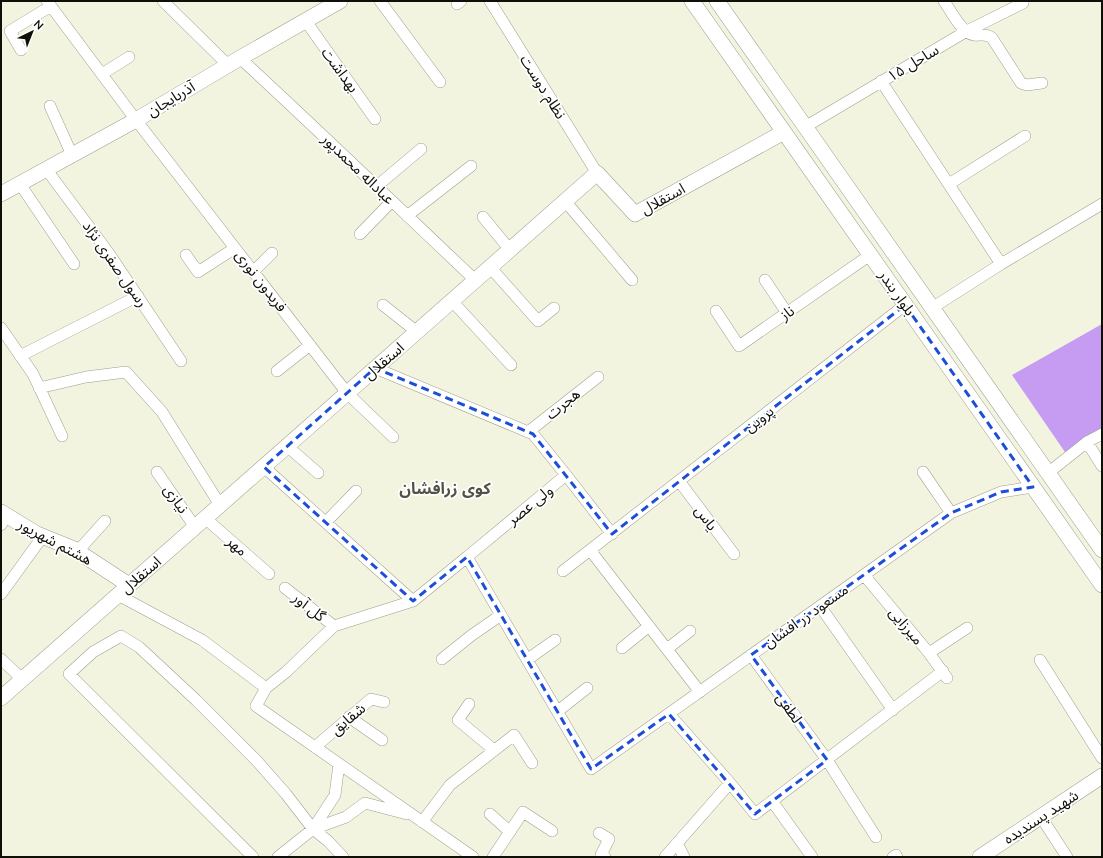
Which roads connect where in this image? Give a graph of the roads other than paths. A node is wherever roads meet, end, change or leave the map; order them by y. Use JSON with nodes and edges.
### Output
{"nodes":[{"id":1,"x":163,"y":1,"type":"edge"},
{"id":2,"x":340,"y":1,"type":"edge"},
{"id":3,"x":380,"y":1,"type":"edge"},
{"id":4,"x":490,"y":1,"type":"edge"},
{"id":5,"x":692,"y":1,"type":"edge"},
{"id":6,"x":717,"y":1,"type":"edge"},
{"id":7,"x":944,"y":1,"type":"edge"},
{"id":8,"x":1023,"y":2,"type":"dead end"},
{"id":9,"x":49,"y":3,"type":"edge"},
{"id":10,"x":305,"y":20,"type":"junction"},
{"id":11,"x":965,"y":32,"type":"junction"},
{"id":12,"x":21,"y":50,"type":"dead end"},
{"id":13,"x":129,"y":56,"type":"dead end"},
{"id":14,"x":234,"y":61,"type":"junction"},
{"id":15,"x":102,"y":74,"type":"junction"},
{"id":16,"x":881,"y":81,"type":"junction"},
{"id":17,"x":440,"y":82,"type":"dead end"},
{"id":18,"x":1042,"y":83,"type":"dead end"},
{"id":19,"x":50,"y":106,"type":"dead end"},
{"id":20,"x":375,"y":119,"type":"dead end"},
{"id":21,"x":136,"y":120,"type":"junction"},
{"id":22,"x":805,"y":127,"type":"junction"},
{"id":23,"x":784,"y":132,"type":"junction"},
{"id":24,"x":1025,"y":136,"type":"dead end"},
{"id":25,"x":421,"y":149,"type":"dead end"},
{"id":26,"x":72,"y":155,"type":"junction"},
{"id":27,"x":471,"y":166,"type":"dead end"},
{"id":28,"x":46,"y":169,"type":"junction"},
{"id":29,"x":597,"y":173,"type":"junction"},
{"id":30,"x":20,"y":184,"type":"junction"},
{"id":31,"x":949,"y":184,"type":"junction"},
{"id":32,"x":377,"y":186,"type":"junction"},
{"id":33,"x":1,"y":194,"type":"edge"},
{"id":34,"x":392,"y":201,"type":"junction"},
{"id":35,"x":565,"y":201,"type":"junction"},
{"id":36,"x":1102,"y":204,"type":"edge"},
{"id":37,"x":407,"y":216,"type":"junction"},
{"id":38,"x":484,"y":217,"type":"dead end"},
{"id":39,"x":360,"y":234,"type":"dead end"},
{"id":40,"x":235,"y":248,"type":"junction"},
{"id":41,"x":510,"y":250,"type":"junction"},
{"id":42,"x":272,"y":253,"type":"dead end"},
{"id":43,"x":186,"y":254,"type":"dead end"},
{"id":44,"x":870,"y":255,"type":"junction"},
{"id":45,"x":74,"y":264,"type":"dead end"},
{"id":46,"x":1001,"y":264,"type":"junction"},
{"id":47,"x":490,"y":267,"type":"junction"},
{"id":48,"x":253,"y":272,"type":"junction"},
{"id":49,"x":475,"y":280,"type":"junction"},
{"id":50,"x":632,"y":280,"type":"dead end"},
{"id":51,"x":765,"y":280,"type":"dead end"},
{"id":52,"x":138,"y":296,"type":"junction"},
{"id":53,"x":452,"y":301,"type":"junction"},
{"id":54,"x":383,"y":305,"type":"dead end"},
{"id":55,"x":905,"y":305,"type":"junction"},
{"id":56,"x":554,"y":308,"type":"dead end"},
{"id":57,"x":932,"y":308,"type":"junction"},
{"id":58,"x":716,"y":311,"type":"dead end"},
{"id":59,"x":787,"y":313,"type":"junction"},
{"id":60,"x":1,"y":328,"type":"edge"},
{"id":61,"x":417,"y":332,"type":"junction"},
{"id":62,"x":310,"y":345,"type":"junction"},
{"id":63,"x":20,"y":356,"type":"junction"},
{"id":64,"x":181,"y":361,"type":"dead end"},
{"id":65,"x":511,"y":365,"type":"dead end"},
{"id":66,"x":375,"y":368,"type":"junction"},
{"id":67,"x":277,"y":371,"type":"dead end"},
{"id":68,"x":598,"y":376,"type":"dead end"},
{"id":69,"x":39,"y":388,"type":"junction"},
{"id":70,"x":347,"y":393,"type":"junction"},
{"id":71,"x":528,"y":432,"type":"junction"},
{"id":72,"x":1102,"y":434,"type":"edge"},
{"id":73,"x":62,"y":436,"type":"dead end"},
{"id":74,"x":393,"y":437,"type":"dead end"},
{"id":75,"x":1088,"y":442,"type":"junction"},
{"id":76,"x":287,"y":446,"type":"junction"},
{"id":77,"x":1102,"y":466,"type":"edge"},
{"id":78,"x":264,"y":467,"type":"junction"},
{"id":79,"x":157,"y":472,"type":"dead end"},
{"id":80,"x":923,"y":472,"type":"dead end"},
{"id":81,"x":318,"y":473,"type":"dead end"},
{"id":82,"x":1048,"y":473,"type":"junction"},
{"id":83,"x":566,"y":475,"type":"junction"},
{"id":84,"x":679,"y":481,"type":"junction"},
{"id":85,"x":1033,"y":487,"type":"junction"},
{"id":86,"x":356,"y":491,"type":"dead end"},
{"id":87,"x":220,"y":505,"type":"junction"},
{"id":88,"x":951,"y":513,"type":"junction"},
{"id":89,"x":3,"y":517,"type":"edge"},
{"id":90,"x":105,"y":522,"type":"dead end"},
{"id":91,"x":200,"y":522,"type":"junction"},
{"id":92,"x":326,"y":522,"type":"junction"},
{"id":93,"x":612,"y":534,"type":"junction"},
{"id":94,"x":43,"y":536,"type":"junction"},
{"id":95,"x":590,"y":550,"type":"junction"},
{"id":96,"x":1102,"y":550,"type":"edge"},
{"id":97,"x":77,"y":552,"type":"junction"},
{"id":98,"x":734,"y":554,"type":"dead end"},
{"id":99,"x":467,"y":557,"type":"junction"},
{"id":100,"x":563,"y":572,"type":"dead end"},
{"id":101,"x":269,"y":574,"type":"dead end"},
{"id":102,"x":864,"y":575,"type":"junction"},
{"id":103,"x":1102,"y":585,"type":"edge"},
{"id":104,"x":285,"y":588,"type":"dead end"},
{"id":105,"x":123,"y":590,"type":"junction"},
{"id":106,"x":1,"y":594,"type":"edge"},
{"id":107,"x":413,"y":601,"type":"junction"},
{"id":108,"x":820,"y":606,"type":"junction"},
{"id":109,"x":501,"y":615,"type":"junction"},
{"id":110,"x":334,"y":626,"type":"junction"},
{"id":111,"x":649,"y":626,"type":"junction"},
{"id":112,"x":966,"y":628,"type":"dead end"},
{"id":113,"x":690,"y":630,"type":"dead end"},
{"id":114,"x":555,"y":640,"type":"dead end"},
{"id":115,"x":622,"y":648,"type":"dead end"},
{"id":116,"x":667,"y":649,"type":"junction"},
{"id":117,"x":929,"y":653,"type":"junction"},
{"id":118,"x":751,"y":656,"type":"junction"},
{"id":119,"x":1,"y":659,"type":"edge"},
{"id":120,"x":442,"y":659,"type":"dead end"},
{"id":121,"x":528,"y":659,"type":"junction"},
{"id":122,"x":1040,"y":660,"type":"dead end"},
{"id":123,"x":22,"y":679,"type":"junction"},
{"id":124,"x":266,"y":688,"type":"junction"},
{"id":125,"x":587,"y":688,"type":"dead end"},
{"id":126,"x":700,"y":692,"type":"junction"},
{"id":127,"x":1,"y":698,"type":"edge"},
{"id":128,"x":384,"y":702,"type":"dead end"},
{"id":129,"x":469,"y":704,"type":"dead end"},
{"id":130,"x":558,"y":710,"type":"junction"},
{"id":131,"x":893,"y":710,"type":"junction"},
{"id":132,"x":668,"y":714,"type":"junction"},
{"id":133,"x":349,"y":717,"type":"junction"},
{"id":134,"x":382,"y":740,"type":"dead end"},
{"id":135,"x":315,"y":747,"type":"junction"},
{"id":136,"x":494,"y":750,"type":"junction"},
{"id":137,"x":1102,"y":758,"type":"edge"},
{"id":138,"x":827,"y":760,"type":"junction"},
{"id":139,"x":532,"y":763,"type":"dead end"},
{"id":140,"x":339,"y":764,"type":"junction"},
{"id":141,"x":1102,"y":776,"type":"edge"},
{"id":142,"x":730,"y":783,"type":"junction"},
{"id":143,"x":772,"y":801,"type":"junction"},
{"id":144,"x":490,"y":814,"type":"dead end"},
{"id":145,"x":1041,"y":817,"type":"junction"},
{"id":146,"x":418,"y":819,"type":"junction"},
{"id":147,"x":313,"y":829,"type":"junction"},
{"id":148,"x":552,"y":831,"type":"dead end"},
{"id":149,"x":510,"y":832,"type":"junction"},
{"id":150,"x":599,"y":833,"type":"dead end"},
{"id":151,"x":876,"y":837,"type":"dead end"},
{"id":152,"x":677,"y":843,"type":"junction"},
{"id":153,"x":253,"y":857,"type":"edge"},
{"id":154,"x":278,"y":857,"type":"edge"},
{"id":155,"x":343,"y":857,"type":"edge"},
{"id":156,"x":473,"y":857,"type":"edge"},
{"id":157,"x":493,"y":857,"type":"edge"},
{"id":158,"x":605,"y":857,"type":"edge"},
{"id":159,"x":665,"y":857,"type":"edge"},
{"id":160,"x":684,"y":857,"type":"edge"},
{"id":161,"x":812,"y":857,"type":"edge"},
{"id":162,"x":893,"y":857,"type":"edge"},
{"id":163,"x":897,"y":857,"type":"edge"},
{"id":164,"x":980,"y":857,"type":"edge"},
{"id":165,"x":1067,"y":857,"type":"edge"}],
"edges":[{"from":1,"to":14,"type":"street","name":"عباداله محمدپور"},
{"from":2,"to":10,"type":"street","name":"آذربایجان"},
{"from":3,"to":17,"type":"street"},
{"from":4,"to":29,"type":"street","name":"نظام دوست"},
{"from":5,"to":23,"type":"street","name":"بلوار بندر"},
{"from":6,"to":22,"type":"street","name":"بلوار بندر"},
{"from":7,"to":11,"type":"street"},
{"from":8,"to":11,"type":"street","name":"ساحل ۱۵"},
{"from":9,"to":12,"type":"street"},
{"from":9,"to":15,"type":"street","name":"فریدون نوری"},
{"from":10,"to":14,"type":"street","name":"آذربایجان"},
{"from":10,"to":20,"type":"street","name":"بهداشت"},
{"from":11,"to":16,"type":"street","name":"ساحل ۱۵"},
{"from":11,"to":18,"type":"street"},
{"from":13,"to":15,"type":"street"},
{"from":14,"to":21,"type":"street","name":"آذربایجان"},
{"from":14,"to":32,"type":"street","name":"عباداله محمدپور"},
{"from":15,"to":21,"type":"street","name":"فریدون نوری"},
{"from":16,"to":22,"type":"street","name":"ساحل ۱۵"},
{"from":16,"to":31,"type":"street"},
{"from":19,"to":26,"type":"street"},
{"from":21,"to":26,"type":"street","name":"آذربایجان"},
{"from":21,"to":40,"type":"street","name":"فریدون نوری"},
{"from":22,"to":57,"type":"street","name":"بلوار بندر"},
{"from":23,"to":29,"type":"street","name":"استقلال"},
{"from":23,"to":44,"type":"street","name":"بلوار بندر"},
{"from":24,"to":31,"type":"street"},
{"from":25,"to":32,"type":"street"},
{"from":26,"to":28,"type":"street","name":"آذربایجان"},
{"from":27,"to":37,"type":"street"},
{"from":28,"to":30,"type":"street","name":"آذربایجان"},
{"from":28,"to":52,"type":"street","name":"رسول صفری نژاد"},
{"from":29,"to":35,"type":"street","name":"استقلال"},
{"from":30,"to":33,"type":"street","name":"آذربایجان"},
{"from":30,"to":45,"type":"street"},
{"from":31,"to":46,"type":"street"},
{"from":32,"to":34,"type":"street","name":"عباداله محمدپور"},
{"from":34,"to":37,"type":"street","name":"عباداله محمدپور"},
{"from":34,"to":39,"type":"street"},
{"from":35,"to":41,"type":"street","name":"استقلال"},
{"from":35,"to":50,"type":"street"},
{"from":36,"to":46,"type":"street"},
{"from":37,"to":49,"type":"street","name":"عباداله محمدپور"},
{"from":38,"to":41,"type":"street"},
{"from":40,"to":43,"type":"street"},
{"from":40,"to":48,"type":"street","name":"فریدون نوری"},
{"from":41,"to":47,"type":"street","name":"استقلال"},
{"from":42,"to":48,"type":"street"},
{"from":44,"to":55,"type":"street","name":"بلوار بندر"},
{"from":44,"to":59,"type":"street","name":"ناز"},
{"from":46,"to":57,"type":"street"},
{"from":47,"to":49,"type":"street","name":"استقلال"},
{"from":47,"to":56,"type":"street"},
{"from":48,"to":62,"type":"street","name":"فریدون نوری"},
{"from":49,"to":53,"type":"street","name":"استقلال"},
{"from":51,"to":59,"type":"street"},
{"from":52,"to":63,"type":"street"},
{"from":52,"to":64,"type":"street","name":"رسول صفری نژاد"},
{"from":53,"to":61,"type":"street","name":"استقلال"},
{"from":53,"to":65,"type":"street"},
{"from":54,"to":61,"type":"street"},
{"from":55,"to":84,"type":"street","name":"پروین"},
{"from":55,"to":85,"type":"street","name":"بلوار بندر"},
{"from":57,"to":82,"type":"street","name":"بلوار بندر"},
{"from":58,"to":59,"type":"street","name":"ناز"},
{"from":60,"to":63,"type":"street"},
{"from":61,"to":66,"type":"street","name":"استقلال"},
{"from":62,"to":67,"type":"street"},
{"from":62,"to":70,"type":"street","name":"فریدون نوری"},
{"from":63,"to":69,"type":"street"},
{"from":66,"to":70,"type":"street","name":"استقلال"},
{"from":66,"to":71,"type":"street"},
{"from":68,"to":71,"type":"street","name":"هجرت"},
{"from":69,"to":73,"type":"street"},
{"from":69,"to":87,"type":"street"},
{"from":70,"to":74,"type":"street","name":"فریدون نوری"},
{"from":70,"to":76,"type":"street","name":"استقلال"},
{"from":71,"to":83,"type":"street"},
{"from":72,"to":75,"type":"street"},
{"from":75,"to":77,"type":"street"},
{"from":75,"to":82,"type":"street"},
{"from":76,"to":78,"type":"street","name":"استقلال"},
{"from":76,"to":81,"type":"street"},
{"from":78,"to":87,"type":"street","name":"استقلال"},
{"from":78,"to":92,"type":"street"},
{"from":79,"to":91,"type":"street","name":"نیازی"},
{"from":80,"to":88,"type":"street"},
{"from":82,"to":96,"type":"street","name":"بلوار بندر"},
{"from":83,"to":93,"type":"street","name":"ولی عصر"},
{"from":83,"to":99,"type":"street","name":"ولی عصر"},
{"from":84,"to":93,"type":"street","name":"پروین"},
{"from":84,"to":98,"type":"street","name":"یاس"},
{"from":85,"to":88,"type":"street","name":"مسعود زر افشان"},
{"from":85,"to":103,"type":"street","name":"بلوار بندر"},
{"from":86,"to":92,"type":"street"},
{"from":87,"to":91,"type":"street","name":"استقلال"},
{"from":88,"to":102,"type":"street","name":"مسعود زر افشان"},
{"from":89,"to":94,"type":"street","name":"هشتم شهریور"},
{"from":90,"to":97,"type":"street"},
{"from":91,"to":101,"type":"street","name":"مهر"},
{"from":91,"to":105,"type":"street","name":"استقلال"},
{"from":92,"to":107,"type":"street"},
{"from":93,"to":95,"type":"street"},
{"from":94,"to":97,"type":"street","name":"هشتم شهریور"},
{"from":94,"to":106,"type":"street"},
{"from":95,"to":100,"type":"street"},
{"from":95,"to":111,"type":"street"},
{"from":97,"to":105,"type":"street","name":"هشتم شهریور"},
{"from":99,"to":107,"type":"street","name":"ولی عصر"},
{"from":99,"to":109,"type":"street"},
{"from":102,"to":108,"type":"street","name":"مسعود زر افشان"},
{"from":102,"to":117,"type":"street","name":"میرزایی"},
{"from":104,"to":110,"type":"street","name":"گل آور"},
{"from":105,"to":123,"type":"street","name":"استقلال"},
{"from":105,"to":124,"type":"street"},
{"from":107,"to":110,"type":"street"},
{"from":108,"to":118,"type":"street","name":"مسعود زر افشان"},
{"from":108,"to":131,"type":"street"},
{"from":109,"to":120,"type":"street"},
{"from":109,"to":121,"type":"street"},
{"from":110,"to":124,"type":"street"},
{"from":111,"to":115,"type":"street"},
{"from":111,"to":116,"type":"street"},
{"from":112,"to":117,"type":"street"},
{"from":113,"to":116,"type":"street"},
{"from":114,"to":121,"type":"street"},
{"from":116,"to":126,"type":"street"},
{"from":117,"to":131,"type":"street","name":"میرزایی"},
{"from":118,"to":126,"type":"street","name":"مسعود زر افشان"},
{"from":118,"to":138,"type":"street","name":"لطفی"},
{"from":119,"to":123,"type":"street"},
{"from":121,"to":130,"type":"street"},
{"from":122,"to":137,"type":"street"},
{"from":123,"to":127,"type":"street","name":"استقلال"},
{"from":124,"to":135,"type":"street"},
{"from":125,"to":130,"type":"street"},
{"from":126,"to":132,"type":"street","name":"مسعود زر افشان"},
{"from":128,"to":133,"type":"street","name":"شقایق"},
{"from":129,"to":136,"type":"street"},
{"from":130,"to":132,"type":"street","name":"مسعود زر افشان"},
{"from":131,"to":138,"type":"street"},
{"from":132,"to":142,"type":"street"},
{"from":133,"to":134,"type":"street"},
{"from":133,"to":135,"type":"street","name":"شقایق"},
{"from":135,"to":140,"type":"street"},
{"from":136,"to":139,"type":"street"},
{"from":136,"to":146,"type":"street"},
{"from":138,"to":143,"type":"street"},
{"from":138,"to":151,"type":"street","name":"لطفی"},
{"from":140,"to":146,"type":"street"},
{"from":140,"to":147,"type":"street"},
{"from":141,"to":145,"type":"street","name":"شهید پسندیده"},
{"from":142,"to":143,"type":"street"},
{"from":142,"to":152,"type":"street"},
{"from":143,"to":161,"type":"street"},
{"from":144,"to":149,"type":"street"},
{"from":145,"to":164,"type":"street","name":"شهید پسندیده"},
{"from":145,"to":165,"type":"street"},
{"from":146,"to":147,"type":"street"},
{"from":146,"to":156,"type":"street"},
{"from":147,"to":153,"type":"street"},
{"from":147,"to":154,"type":"street"},
{"from":147,"to":155,"type":"street"},
{"from":148,"to":149,"type":"street"},
{"from":149,"to":157,"type":"street"},
{"from":150,"to":158,"type":"street"},
{"from":152,"to":159,"type":"street"},
{"from":152,"to":160,"type":"street"},
{"from":162,"to":163,"type":"street"}]}
